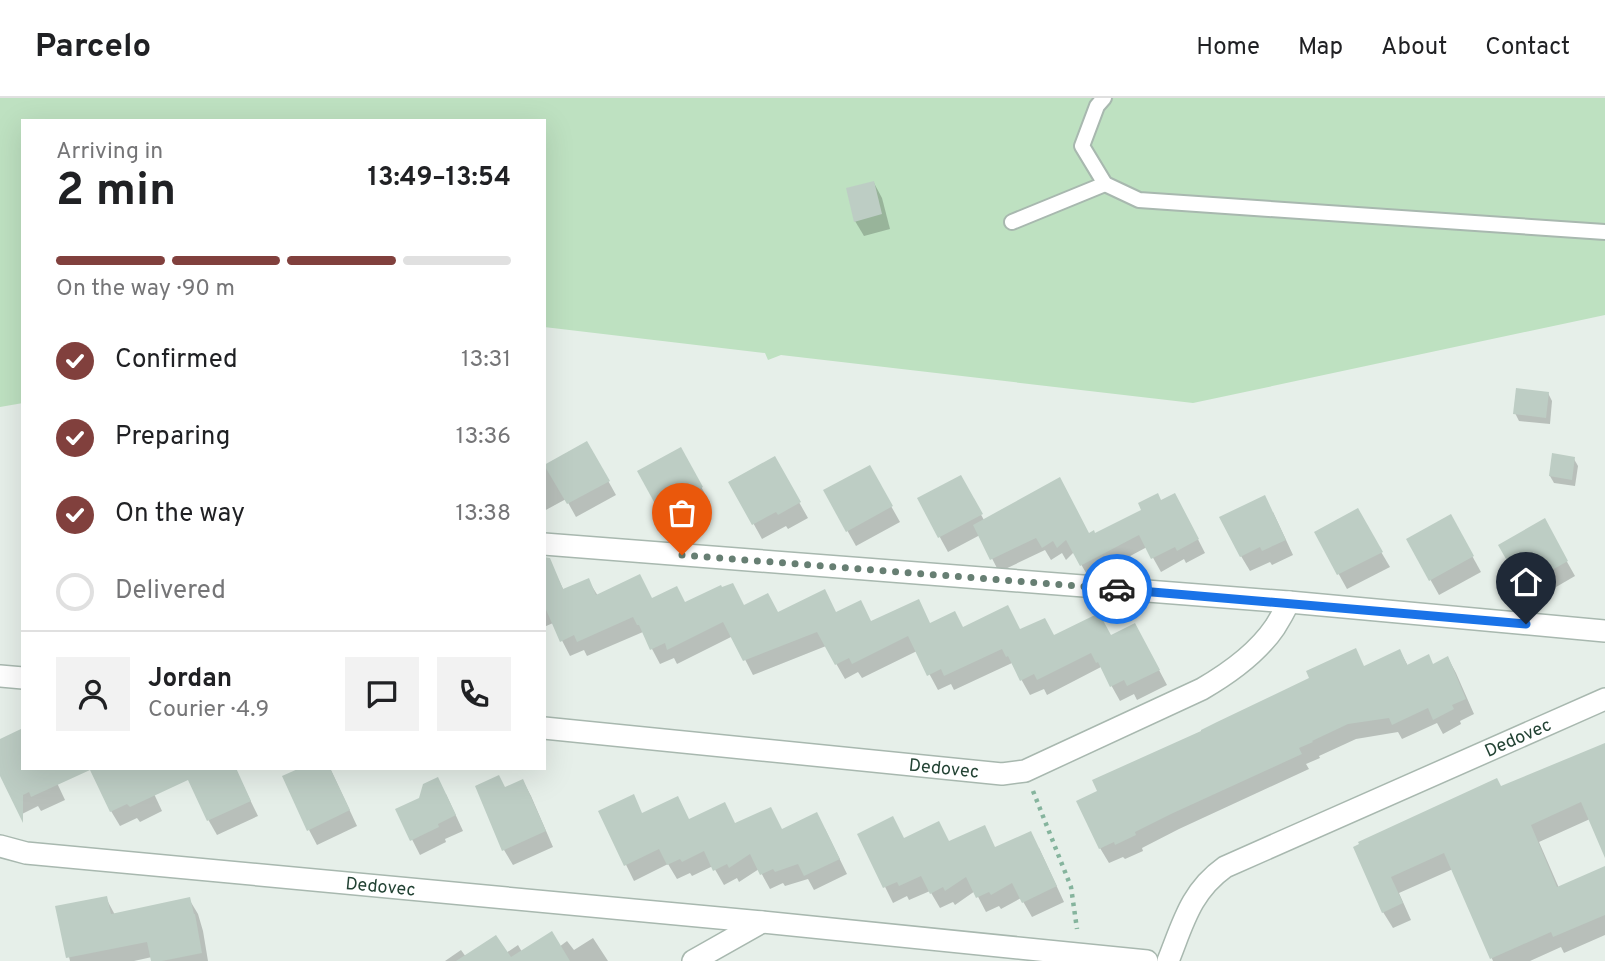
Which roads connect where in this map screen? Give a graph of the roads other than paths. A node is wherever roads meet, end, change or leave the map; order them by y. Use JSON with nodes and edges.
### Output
{"nodes":[{"id":1,"x":1104,"y":98,"type":"edge"},
{"id":2,"x":1105,"y":184,"type":"junction"},
{"id":3,"x":1012,"y":222,"type":"dead end"},
{"id":4,"x":1605,"y":232,"type":"edge"},
{"id":5,"x":546,"y":544,"type":"edge"},
{"id":6,"x":1289,"y":602,"type":"junction"},
{"id":7,"x":1605,"y":631,"type":"edge"},
{"id":8,"x":0,"y":676,"type":"edge"},
{"id":9,"x":21,"y":678,"type":"edge"},
{"id":10,"x":1605,"y":699,"type":"edge"},
{"id":11,"x":546,"y":728,"type":"edge"},
{"id":12,"x":0,"y":846,"type":"edge"},
{"id":13,"x":762,"y":922,"type":"junction"},
{"id":14,"x":1094,"y":957,"type":"edge"},
{"id":15,"x":693,"y":961,"type":"edge"},
{"id":16,"x":1147,"y":961,"type":"edge"},
{"id":17,"x":1168,"y":961,"type":"edge"}],
"edges":[{"from":1,"to":2,"type":"lane"},
{"from":2,"to":3,"type":"lane"},
{"from":2,"to":4,"type":"lane"},
{"from":5,"to":6,"type":"street"},
{"from":6,"to":7,"type":"street"},
{"from":6,"to":11,"type":"street","name":"Dedovec"},
{"from":8,"to":9,"type":"street"},
{"from":10,"to":17,"type":"street","name":"Dedovec"},
{"from":12,"to":13,"type":"street","name":"Dedovec"},
{"from":13,"to":14,"type":"street","name":"Dedovec"},
{"from":13,"to":15,"type":"street"},
{"from":14,"to":16,"type":"street","name":"Dedovec"}]}
